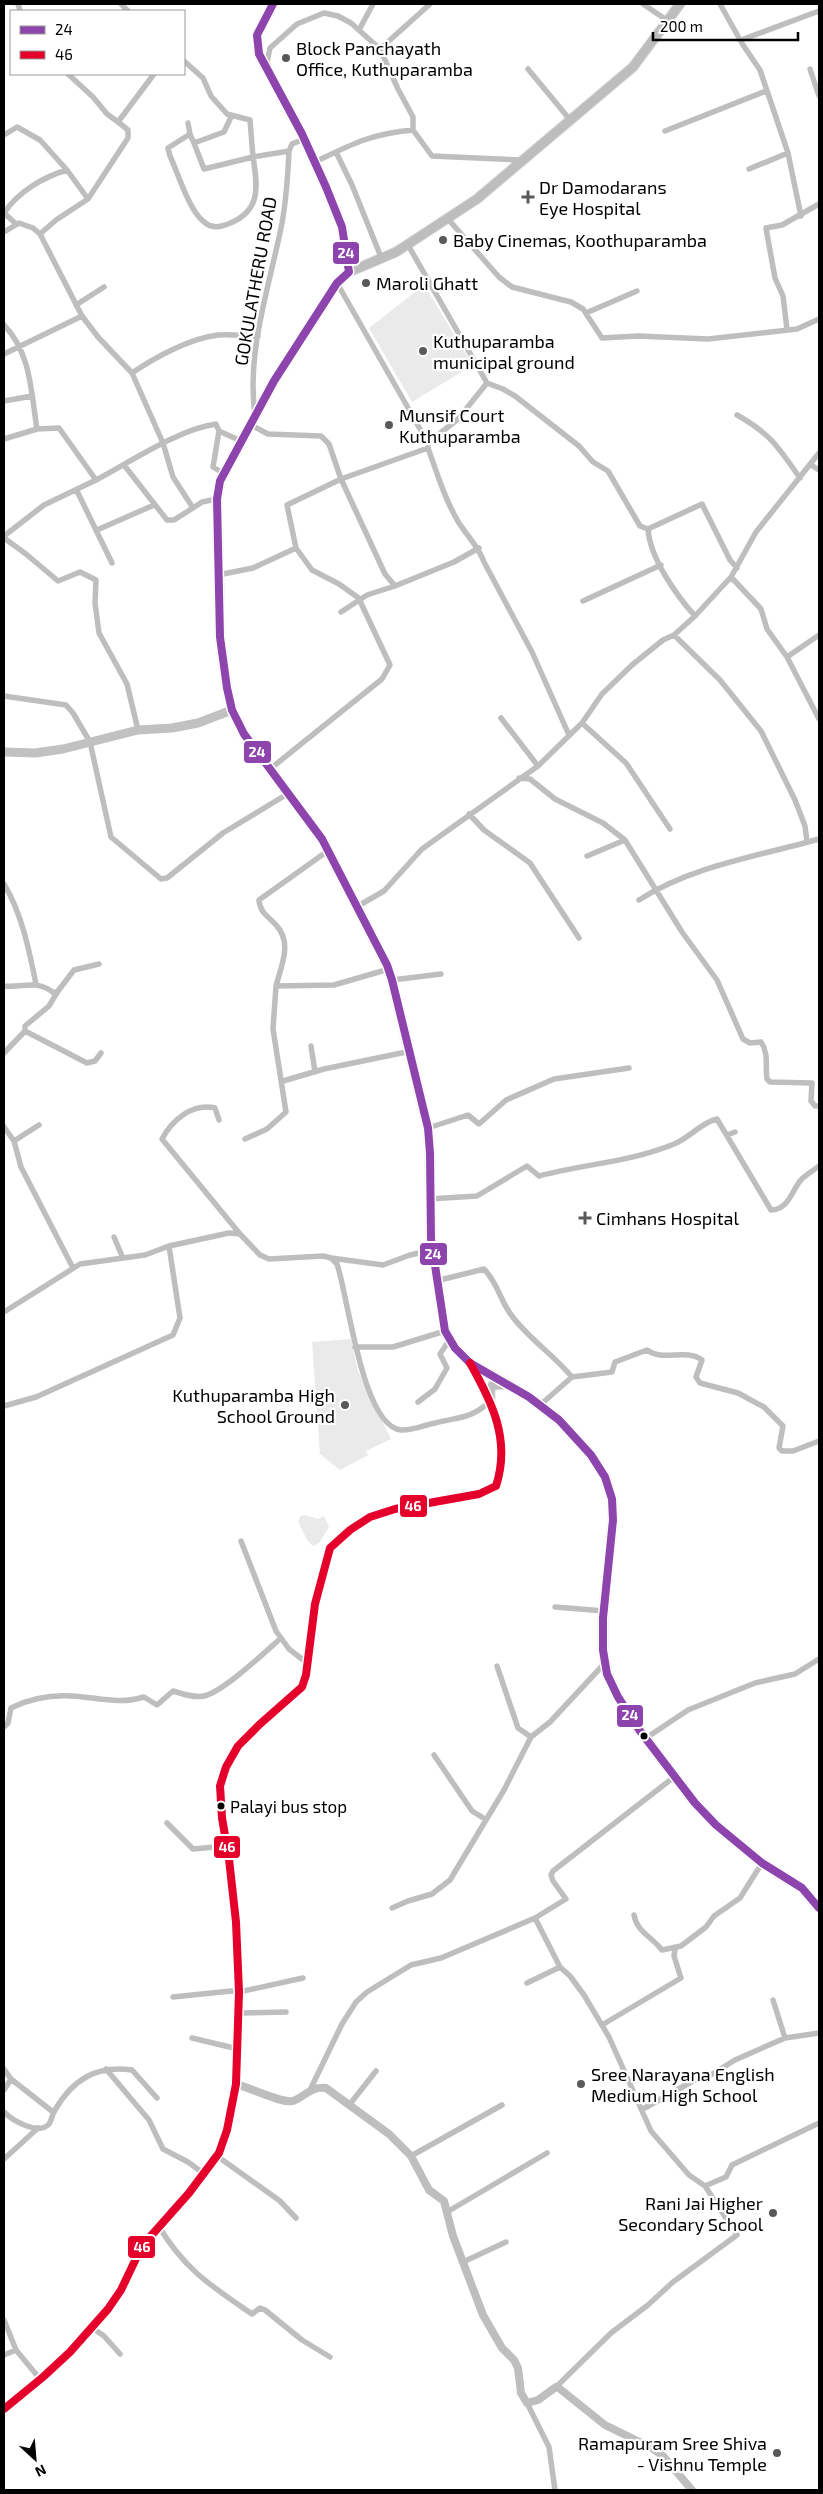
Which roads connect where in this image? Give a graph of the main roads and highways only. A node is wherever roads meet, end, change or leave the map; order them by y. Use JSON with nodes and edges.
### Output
{"nodes":[{"id":1,"x":273,"y":4,"type":"edge"},
{"id":2,"x":680,"y":4,"type":"edge"},
{"id":3,"x":349,"y":272,"type":"junction"},
{"id":4,"x":232,"y":710,"type":"junction"},
{"id":5,"x":4,"y":752,"type":"edge"},
{"id":6,"x":470,"y":1363,"type":"junction"},
{"id":7,"x":496,"y":1377,"type":"junction"},
{"id":8,"x":508,"y":1384,"type":"junction"},
{"id":9,"x":484,"y":1389,"type":"junction"},
{"id":10,"x":490,"y":1401,"type":"junction"},
{"id":11,"x":819,"y":1908,"type":"edge"},
{"id":12,"x":4,"y":2408,"type":"edge"}],
"edges":[{"from":1,"to":3,"type":"main road"},
{"from":2,"to":3,"type":"main road"},
{"from":3,"to":4,"type":"main road"},
{"from":4,"to":5,"type":"main road"},
{"from":4,"to":6,"type":"main road"},
{"from":6,"to":7,"type":"main road"},
{"from":6,"to":9,"type":"main road"},
{"from":7,"to":8,"type":"main road"},
{"from":7,"to":9,"type":"main road"},
{"from":8,"to":10,"type":"main road"},
{"from":8,"to":11,"type":"main road"},
{"from":9,"to":10,"type":"main road"},
{"from":10,"to":12,"type":"main road"}]}
